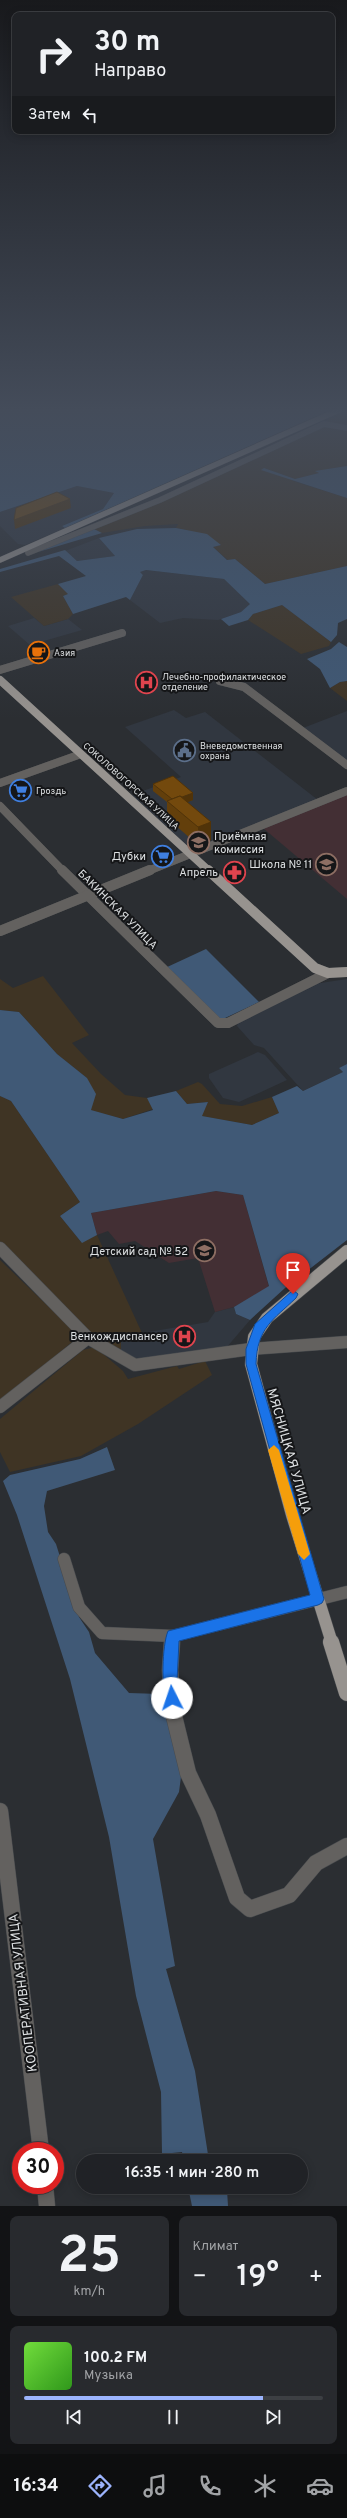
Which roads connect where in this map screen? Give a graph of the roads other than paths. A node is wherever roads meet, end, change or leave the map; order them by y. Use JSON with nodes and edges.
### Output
{"nodes":[{"id":1,"x":106,"y":513,"type":"edge"},
{"id":2,"x":128,"y":513,"type":"edge"},
{"id":3,"x":28,"y":553,"type":"dead end"},
{"id":4,"x":0,"y":560,"type":"edge"},
{"id":5,"x":122,"y":632,"type":"dead end"},
{"id":6,"x":0,"y":670,"type":"edge"},
{"id":7,"x":0,"y":680,"type":"edge"},
{"id":8,"x":220,"y":681,"type":"dead end"},
{"id":9,"x":81,"y":754,"type":"junction"},
{"id":10,"x":347,"y":765,"type":"edge"},
{"id":11,"x":0,"y":783,"type":"edge"},
{"id":12,"x":347,"y":791,"type":"edge"},
{"id":13,"x":0,"y":806,"type":"edge"},
{"id":14,"x":191,"y":854,"type":"junction"},
{"id":15,"x":87,"y":896,"type":"junction"},
{"id":16,"x":0,"y":931,"type":"edge"},
{"id":17,"x":324,"y":972,"type":"junction"},
{"id":18,"x":347,"y":972,"type":"edge"},
{"id":19,"x":0,"y":1248,"type":"edge"},
{"id":20,"x":347,"y":1251,"type":"edge"},
{"id":21,"x":88,"y":1338,"type":"junction"},
{"id":22,"x":347,"y":1342,"type":"edge"},
{"id":23,"x":251,"y":1349,"type":"junction"},
{"id":24,"x":0,"y":1407,"type":"edge"},
{"id":25,"x":64,"y":1559,"type":"dead end"},
{"id":26,"x":347,"y":1592,"type":"edge"},
{"id":27,"x":318,"y":1599,"type":"junction"},
{"id":28,"x":173,"y":1636,"type":"junction"},
{"id":29,"x":347,"y":1693,"type":"edge"},
{"id":30,"x":0,"y":1811,"type":"edge"},
{"id":31,"x":347,"y":1846,"type":"edge"},
{"id":32,"x":40,"y":2142,"type":"edge"},
{"id":33,"x":46,"y":2194,"type":"edge"},
{"id":34,"x":47,"y":2206,"type":"edge"}],
"edges":[{"from":1,"to":4,"type":"main road"},
{"from":2,"to":3,"type":"street"},
{"from":5,"to":6,"type":"street"},
{"from":7,"to":9,"type":"main road","name":"СОКОЛОВОГОРСКАЯ УЛИЦА"},
{"from":8,"to":10,"type":"street"},
{"from":9,"to":11,"type":"street"},
{"from":9,"to":14,"type":"main road","name":"СОКОЛОВОГОРСКАЯ УЛИЦА"},
{"from":12,"to":14,"type":"street"},
{"from":13,"to":15,"type":"street","name":"БАКИНСКАЯ УЛИЦА"},
{"from":14,"to":15,"type":"street"},
{"from":14,"to":17,"type":"main road","name":"СОКОЛОВОГОРСКАЯ УЛИЦА"},
{"from":15,"to":16,"type":"street"},
{"from":15,"to":17,"type":"street","name":"БАКИНСКАЯ УЛИЦА"},
{"from":17,"to":18,"type":"main road"},
{"from":19,"to":21,"type":"street"},
{"from":20,"to":23,"type":"main road","name":"МЯСНИЦКАЯ УЛИЦА"},
{"from":21,"to":23,"type":"street"},
{"from":21,"to":24,"type":"street"},
{"from":22,"to":23,"type":"street"},
{"from":23,"to":27,"type":"main road","name":"МЯСНИЦКАЯ УЛИЦА"},
{"from":25,"to":28,"type":"street"},
{"from":26,"to":27,"type":"street"},
{"from":27,"to":28,"type":"street"},
{"from":27,"to":29,"type":"main road","name":"МЯСНИЦКАЯ УЛИЦА"},
{"from":28,"to":31,"type":"street"},
{"from":30,"to":32,"type":"street","name":"КООПЕРАТИВНАЯ УЛИЦА"},
{"from":33,"to":34,"type":"street"}]}
